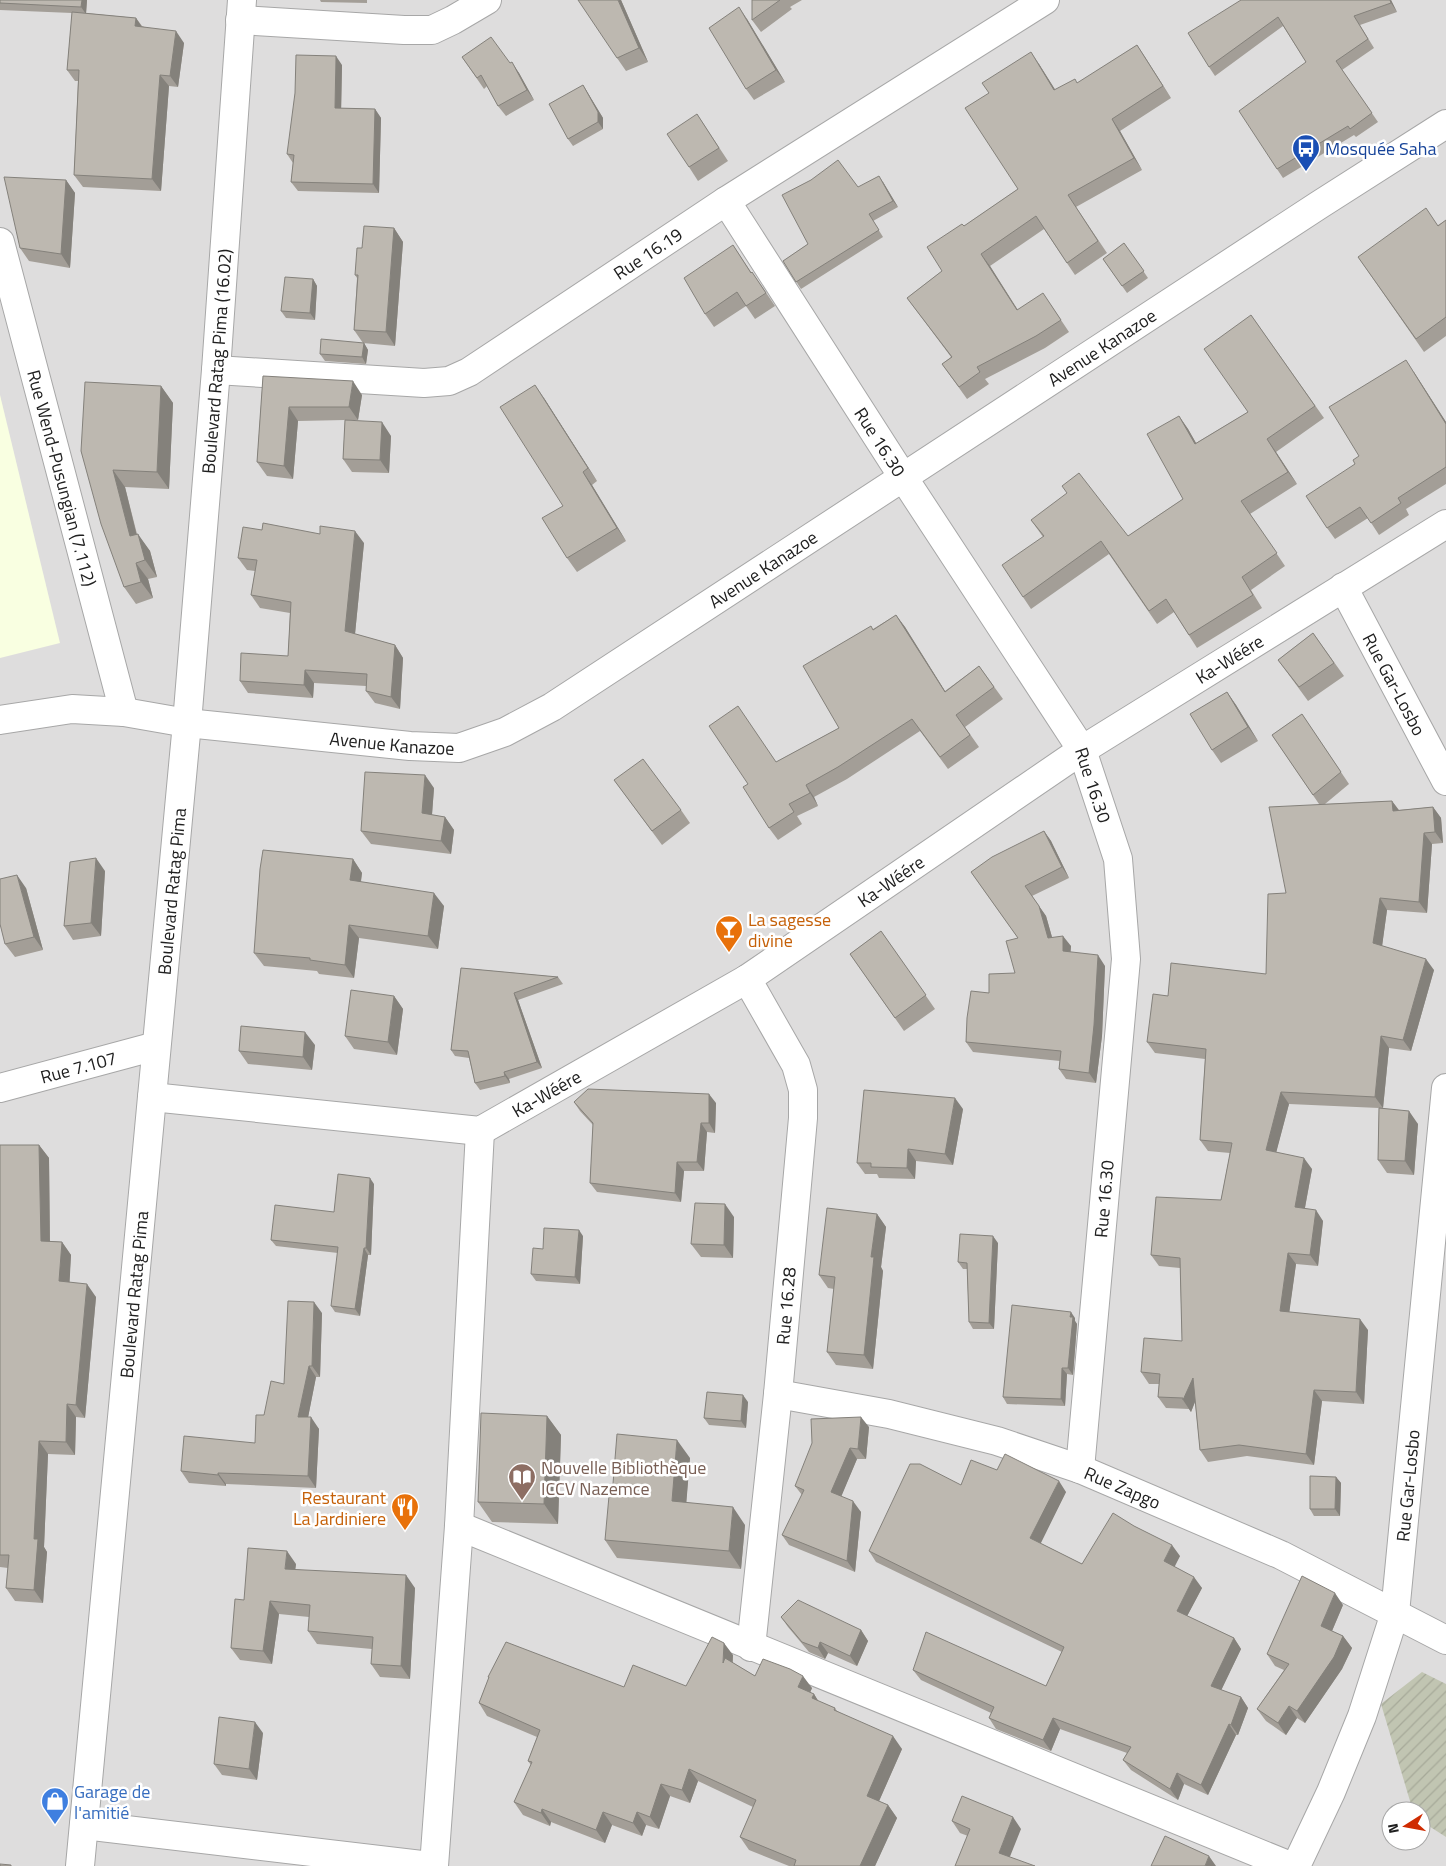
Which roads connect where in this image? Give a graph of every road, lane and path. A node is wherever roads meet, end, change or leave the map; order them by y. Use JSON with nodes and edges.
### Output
{"nodes":[{"id":1,"x":487,"y":0,"type":"edge"},
{"id":2,"x":1029,"y":4,"type":"edge"},
{"id":3,"x":241,"y":10,"type":"edge"},
{"id":4,"x":1446,"y":124,"type":"edge"},
{"id":5,"x":726,"y":201,"type":"junction"},
{"id":6,"x":0,"y":242,"type":"edge"},
{"id":7,"x":216,"y":370,"type":"junction"},
{"id":8,"x":903,"y":477,"type":"junction"},
{"id":9,"x":1446,"y":524,"type":"edge"},
{"id":10,"x":1343,"y":587,"type":"junction"},
{"id":11,"x":124,"y":712,"type":"junction"},
{"id":12,"x":0,"y":720,"type":"edge"},
{"id":13,"x":187,"y":723,"type":"junction"},
{"id":14,"x":1082,"y":750,"type":"junction"},
{"id":15,"x":1446,"y":781,"type":"edge"},
{"id":16,"x":746,"y":979,"type":"junction"},
{"id":17,"x":156,"y":1046,"type":"junction"},
{"id":18,"x":0,"y":1088,"type":"edge"},
{"id":19,"x":1446,"y":1088,"type":"edge"},
{"id":20,"x":152,"y":1097,"type":"junction"},
{"id":21,"x":480,"y":1131,"type":"junction"},
{"id":22,"x":778,"y":1394,"type":"junction"},
{"id":23,"x":1080,"y":1469,"type":"junction"},
{"id":24,"x":459,"y":1526,"type":"junction"},
{"id":25,"x":1395,"y":1614,"type":"junction"},
{"id":26,"x":1446,"y":1640,"type":"edge"},
{"id":27,"x":751,"y":1647,"type":"junction"},
{"id":28,"x":84,"y":1824,"type":"junction"},
{"id":29,"x":80,"y":1866,"type":"edge"},
{"id":30,"x":432,"y":1866,"type":"edge"},
{"id":31,"x":1290,"y":1866,"type":"edge"},
{"id":32,"x":1296,"y":1866,"type":"edge"}],
"edges":[{"from":1,"to":3,"type":"street"},
{"from":2,"to":5,"type":"street","name":"Rue 16.19"},
{"from":3,"to":7,"type":"street","name":"Boulevard Ratag Pima (16.02)"},
{"from":4,"to":8,"type":"street","name":"Avenue Kanazoe"},
{"from":5,"to":7,"type":"street","name":"Rue 16.19"},
{"from":5,"to":8,"type":"street","name":"Rue 16.30"},
{"from":6,"to":11,"type":"street","name":"Rue Wend-Pusungian (7.112)"},
{"from":7,"to":13,"type":"street","name":"Boulevard Ratag Pima (16.02)"},
{"from":8,"to":13,"type":"street","name":"Avenue Kanazoe"},
{"from":8,"to":14,"type":"street","name":"Rue 16.30"},
{"from":9,"to":10,"type":"street","name":"Ka-Wéére"},
{"from":10,"to":14,"type":"street","name":"Ka-Wéére"},
{"from":10,"to":15,"type":"street","name":"Rue Gar-Losbo"},
{"from":11,"to":12,"type":"street","name":"Avenue Kanazoe"},
{"from":11,"to":13,"type":"street","name":"Avenue Kanazoe"},
{"from":13,"to":17,"type":"street","name":"Boulevard Ratag Pima"},
{"from":14,"to":16,"type":"street","name":"Ka-Wéére"},
{"from":14,"to":23,"type":"street","name":"Rue 16.30"},
{"from":16,"to":21,"type":"street","name":"Ka-Wéére"},
{"from":16,"to":22,"type":"street","name":"Rue 16.28"},
{"from":17,"to":18,"type":"street","name":"Rue 7.107"},
{"from":17,"to":20,"type":"street","name":"Boulevard Ratag Pima"},
{"from":19,"to":25,"type":"street","name":"Rue Gar-Losbo"},
{"from":20,"to":21,"type":"street"},
{"from":20,"to":28,"type":"street","name":"Boulevard Ratag Pima"},
{"from":21,"to":24,"type":"street"},
{"from":22,"to":23,"type":"street","name":"Rue Zapgo"},
{"from":22,"to":27,"type":"street","name":"Rue 16.28"},
{"from":23,"to":25,"type":"street","name":"Rue Zapgo"},
{"from":24,"to":27,"type":"street"},
{"from":24,"to":30,"type":"street"},
{"from":25,"to":26,"type":"street","name":"Rue Zapgo"},
{"from":25,"to":32,"type":"street","name":"Rue Gar-Losbo"},
{"from":27,"to":31,"type":"street"},
{"from":28,"to":29,"type":"street","name":"Boulevard Ratag Pima"},
{"from":28,"to":30,"type":"street"}]}
